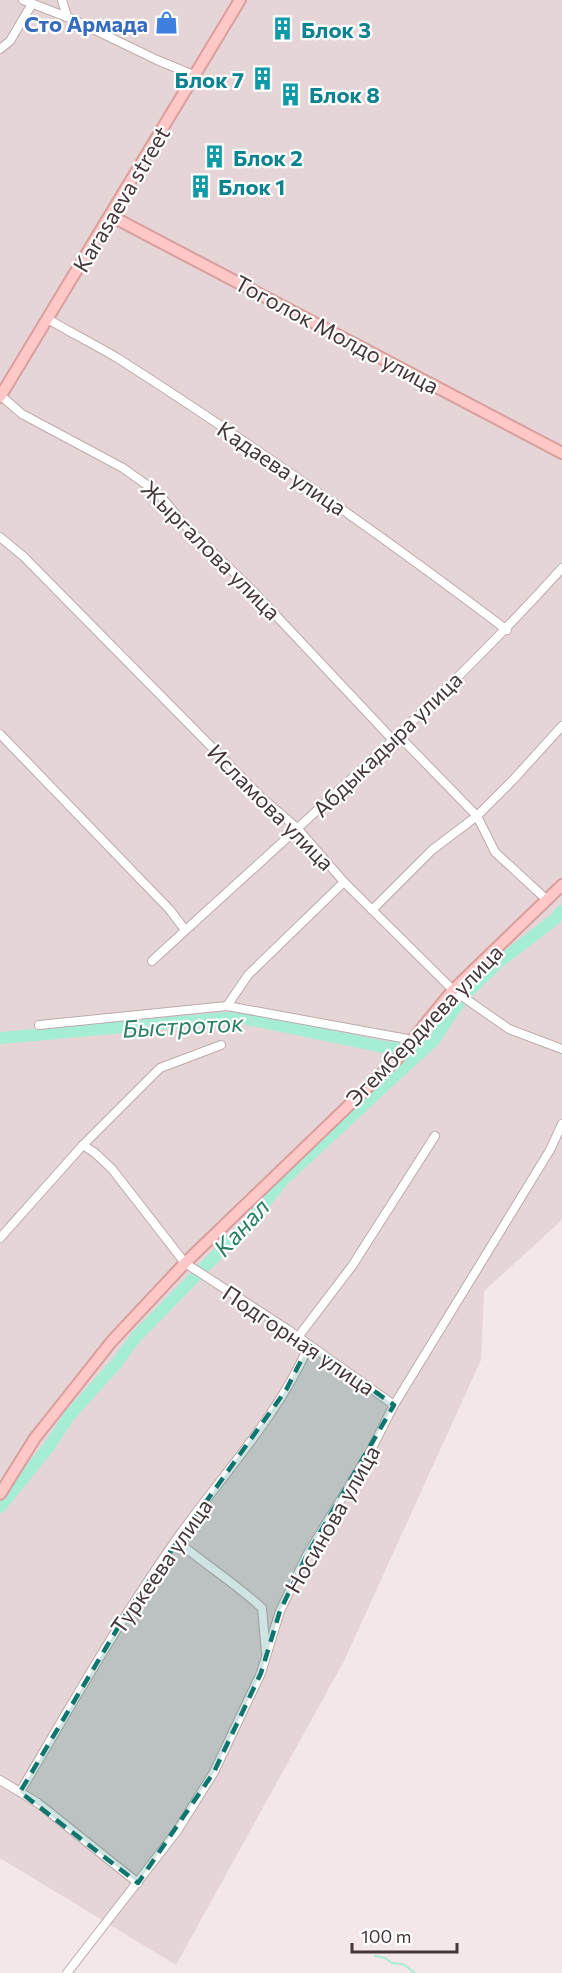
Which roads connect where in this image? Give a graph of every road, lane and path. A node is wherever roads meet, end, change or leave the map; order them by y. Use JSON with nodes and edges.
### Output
{"nodes":[{"id":1,"x":23,"y":0,"type":"edge"},
{"id":2,"x":62,"y":0,"type":"edge"},
{"id":3,"x":240,"y":0,"type":"edge"},
{"id":4,"x":32,"y":4,"type":"junction"},
{"id":5,"x":67,"y":17,"type":"junction"},
{"id":6,"x":0,"y":49,"type":"edge"},
{"id":7,"x":196,"y":76,"type":"junction"},
{"id":8,"x":111,"y":216,"type":"junction"},
{"id":9,"x":48,"y":319,"type":"junction"},
{"id":10,"x":0,"y":396,"type":"edge"},
{"id":11,"x":562,"y":453,"type":"edge"},
{"id":12,"x":0,"y":537,"type":"edge"},
{"id":13,"x":562,"y":568,"type":"edge"},
{"id":14,"x":507,"y":630,"type":"junction"},
{"id":15,"x":562,"y":726,"type":"edge"},
{"id":16,"x":0,"y":734,"type":"edge"},
{"id":17,"x":395,"y":737,"type":"junction"},
{"id":18,"x":477,"y":816,"type":"junction"},
{"id":19,"x":298,"y":829,"type":"junction"},
{"id":20,"x":344,"y":882,"type":"junction"},
{"id":21,"x":562,"y":885,"type":"edge"},
{"id":22,"x":547,"y":900,"type":"junction"},
{"id":23,"x":372,"y":910,"type":"junction"},
{"id":24,"x":185,"y":930,"type":"junction"},
{"id":25,"x":152,"y":961,"type":"dead end"},
{"id":26,"x":453,"y":990,"type":"junction"},
{"id":27,"x":227,"y":1006,"type":"junction"},
{"id":28,"x":39,"y":1025,"type":"dead end"},
{"id":29,"x":412,"y":1040,"type":"junction"},
{"id":30,"x":221,"y":1045,"type":"dead end"},
{"id":31,"x":562,"y":1049,"type":"edge"},
{"id":32,"x":562,"y":1124,"type":"edge"},
{"id":33,"x":435,"y":1136,"type":"dead end"},
{"id":34,"x":83,"y":1145,"type":"junction"},
{"id":35,"x":0,"y":1238,"type":"edge"},
{"id":36,"x":185,"y":1263,"type":"junction"},
{"id":37,"x":298,"y":1337,"type":"junction"},
{"id":38,"x":309,"y":1345,"type":"junction"},
{"id":39,"x":394,"y":1405,"type":"junction"},
{"id":40,"x":0,"y":1494,"type":"edge"},
{"id":41,"x":176,"y":1540,"type":"junction"},
{"id":42,"x":267,"y":1655,"type":"junction"},
{"id":43,"x":0,"y":1780,"type":"edge"},
{"id":44,"x":20,"y":1792,"type":"junction"},
{"id":45,"x":138,"y":1883,"type":"junction"},
{"id":46,"x":67,"y":1973,"type":"edge"}],
"edges":[{"from":1,"to":4,"type":"street"},
{"from":2,"to":5,"type":"street"},
{"from":3,"to":7,"type":"street","name":"Karasaeva street"},
{"from":4,"to":5,"type":"street"},
{"from":4,"to":6,"type":"street"},
{"from":5,"to":7,"type":"street"},
{"from":7,"to":8,"type":"street","name":"Karasaeva street"},
{"from":8,"to":9,"type":"street","name":"Karasaeva street"},
{"from":8,"to":11,"type":"street","name":"Тоголок Молдо улица"},
{"from":9,"to":10,"type":"street","name":"Karasaeva street"},
{"from":9,"to":14,"type":"street","name":"Кадаева улица"},
{"from":10,"to":17,"type":"street","name":"Жыргалова улица"},
{"from":12,"to":19,"type":"street","name":"Исламова улица"},
{"from":13,"to":14,"type":"street","name":"Абдыкадыра улица"},
{"from":14,"to":17,"type":"street","name":"Абдыкадыра улица"},
{"from":15,"to":18,"type":"street"},
{"from":16,"to":24,"type":"street"},
{"from":17,"to":18,"type":"street","name":"Жыргалова улица"},
{"from":17,"to":19,"type":"street","name":"Абдыкадыра улица"},
{"from":18,"to":22,"type":"street","name":"Жыргалова улица"},
{"from":18,"to":23,"type":"street"},
{"from":19,"to":20,"type":"street","name":"Исламова улица"},
{"from":19,"to":24,"type":"street","name":"Абдыкадыра улица"},
{"from":20,"to":23,"type":"street","name":"Исламова улица"},
{"from":20,"to":27,"type":"street"},
{"from":21,"to":22,"type":"street","name":"Эгембердиева улица"},
{"from":22,"to":26,"type":"street","name":"Эгембердиева улица"},
{"from":23,"to":26,"type":"street","name":"Исламова улица"},
{"from":24,"to":25,"type":"street","name":"Абдыкадыра улица"},
{"from":26,"to":29,"type":"street","name":"Эгембердиева улица"},
{"from":26,"to":31,"type":"street","name":"Исламова улица"},
{"from":27,"to":28,"type":"street"},
{"from":27,"to":29,"type":"street"},
{"from":29,"to":36,"type":"street","name":"Эгембердиева улица"},
{"from":30,"to":34,"type":"street"},
{"from":32,"to":39,"type":"street","name":"Носинова улица"},
{"from":33,"to":37,"type":"street"},
{"from":34,"to":35,"type":"street"},
{"from":34,"to":36,"type":"street","name":"Подгорная улица"},
{"from":36,"to":37,"type":"street","name":"Подгорная улица"},
{"from":36,"to":40,"type":"street","name":"Эгембердиева улица"},
{"from":37,"to":38,"type":"street","name":"Подгорная улица"},
{"from":38,"to":39,"type":"street","name":"Подгорная улица"},
{"from":38,"to":41,"type":"street","name":"Туркеева улица"},
{"from":39,"to":42,"type":"street","name":"Носинова улица"},
{"from":41,"to":42,"type":"street"},
{"from":41,"to":44,"type":"street","name":"Туркеева улица"},
{"from":42,"to":45,"type":"street","name":"Носинова улица"},
{"from":43,"to":44,"type":"street"},
{"from":44,"to":45,"type":"street"},
{"from":45,"to":46,"type":"street","name":"Носинова улица"}]}
